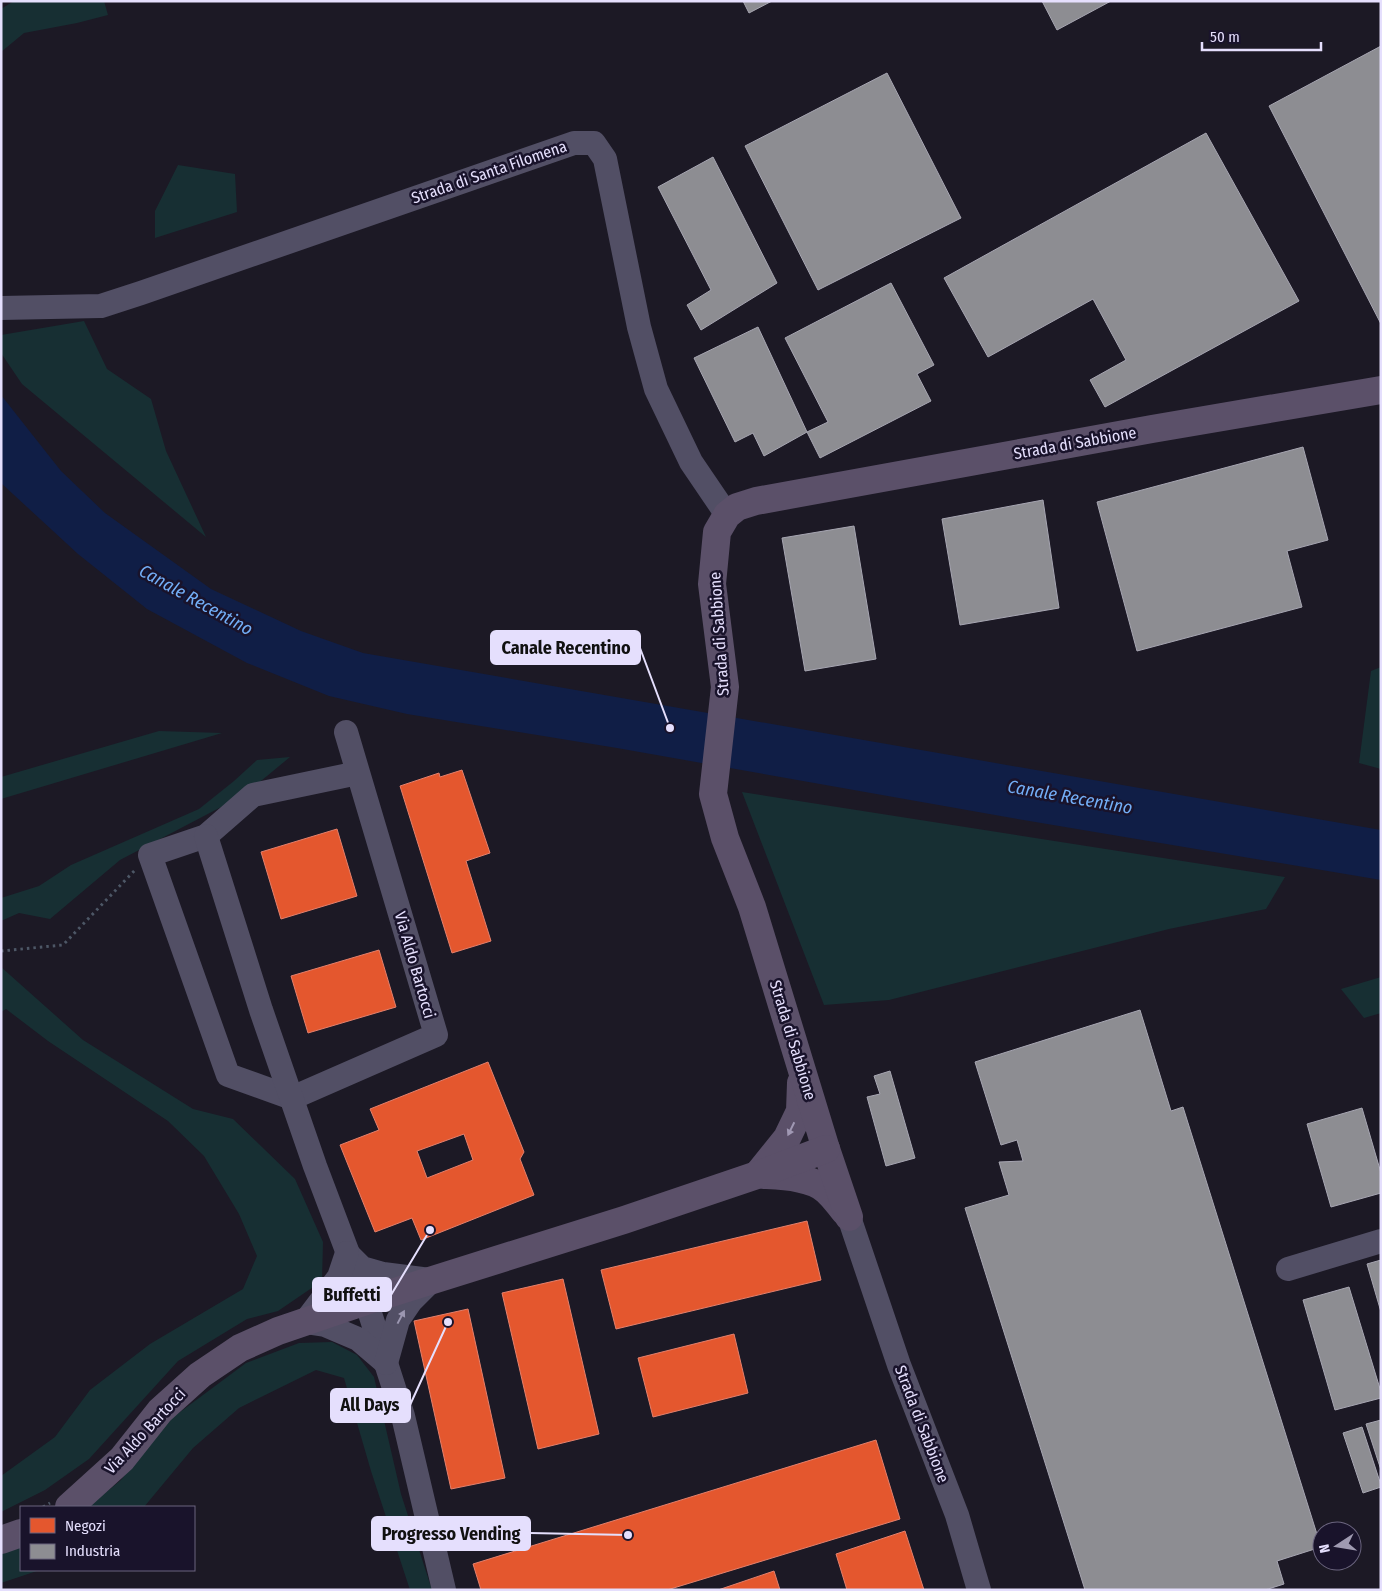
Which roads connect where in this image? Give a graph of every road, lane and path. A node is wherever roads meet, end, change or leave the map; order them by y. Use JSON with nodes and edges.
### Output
{"nodes":[{"id":1,"x":1,"y":308,"type":"edge"},
{"id":2,"x":1381,"y":390,"type":"edge"},
{"id":3,"x":727,"y":515,"type":"junction"},
{"id":4,"x":346,"y":732,"type":"dead end"},
{"id":5,"x":358,"y":772,"type":"junction"},
{"id":6,"x":206,"y":836,"type":"junction"},
{"id":7,"x":150,"y":855,"type":"junction"},
{"id":8,"x":1,"y":951,"type":"edge"},
{"id":9,"x":801,"y":1065,"type":"junction"},
{"id":10,"x":292,"y":1098,"type":"junction"},
{"id":11,"x":826,"y":1149,"type":"junction"},
{"id":12,"x":757,"y":1176,"type":"junction"},
{"id":13,"x":849,"y":1217,"type":"junction"},
{"id":14,"x":1381,"y":1241,"type":"edge"},
{"id":15,"x":347,"y":1253,"type":"junction"},
{"id":16,"x":1288,"y":1270,"type":"dead end"},
{"id":17,"x":432,"y":1280,"type":"junction"},
{"id":18,"x":366,"y":1301,"type":"junction"},
{"id":19,"x":305,"y":1322,"type":"junction"},
{"id":20,"x":386,"y":1363,"type":"junction"},
{"id":21,"x":70,"y":1506,"type":"edge"},
{"id":22,"x":20,"y":1533,"type":"edge"},
{"id":23,"x":1,"y":1540,"type":"edge"},
{"id":24,"x":436,"y":1556,"type":"junction"},
{"id":25,"x":444,"y":1590,"type":"edge"},
{"id":26,"x":449,"y":1590,"type":"edge"},
{"id":27,"x":979,"y":1590,"type":"edge"}],
"edges":[{"from":1,"to":3,"type":"street","name":"Strada di Santa Filomena"},
{"from":2,"to":3,"type":"main road","name":"Strada di Sabbione"},
{"from":3,"to":9,"type":"main road","name":"Strada di Sabbione"},
{"from":4,"to":5,"type":"street","name":"Via Aldo Bartocci"},
{"from":5,"to":6,"type":"street"},
{"from":5,"to":10,"type":"street","name":"Via Aldo Bartocci"},
{"from":6,"to":7,"type":"street"},
{"from":6,"to":10,"type":"street","name":"Via Aldo Bartocci"},
{"from":7,"to":8,"type":"path"},
{"from":7,"to":10,"type":"street"},
{"from":9,"to":11,"type":"main road","name":"Strada di Sabbione"},
{"from":9,"to":12,"type":"main road","one_way":true},
{"from":10,"to":15,"type":"street","name":"Via Aldo Bartocci"},
{"from":11,"to":12,"type":"main road","name":"Via Aldo Bartocci"},
{"from":11,"to":13,"type":"main road","name":"Strada di Sabbione"},
{"from":12,"to":13,"type":"main road","name":"Via Aldo Bartocci"},
{"from":12,"to":17,"type":"main road","name":"Via Aldo Bartocci"},
{"from":13,"to":27,"type":"street","name":"Strada di Sabbione"},
{"from":14,"to":16,"type":"street"},
{"from":15,"to":17,"type":"street","name":"Via Aldo Bartocci"},
{"from":15,"to":18,"type":"street","name":"Via Aldo Bartocci"},
{"from":15,"to":19,"type":"street"},
{"from":17,"to":18,"type":"main road","name":"Via Aldo Bartocci"},
{"from":20,"to":17,"type":"street","one_way":true},
{"from":18,"to":19,"type":"main road","name":"Via Aldo Bartocci"},
{"from":18,"to":20,"type":"street","name":"Via Aldo Bartocci"},
{"from":19,"to":20,"type":"street","name":"Via Aldo Bartocci"},
{"from":19,"to":21,"type":"main road","name":"Via Aldo Bartocci"},
{"from":20,"to":24,"type":"street","name":"Via Aldo Bartocci"},
{"from":22,"to":23,"type":"main road"},
{"from":24,"to":25,"type":"street","name":"Via Aldo Bartocci"},
{"from":24,"to":26,"type":"street","name":"Via Aldo Bartocci"}]}
